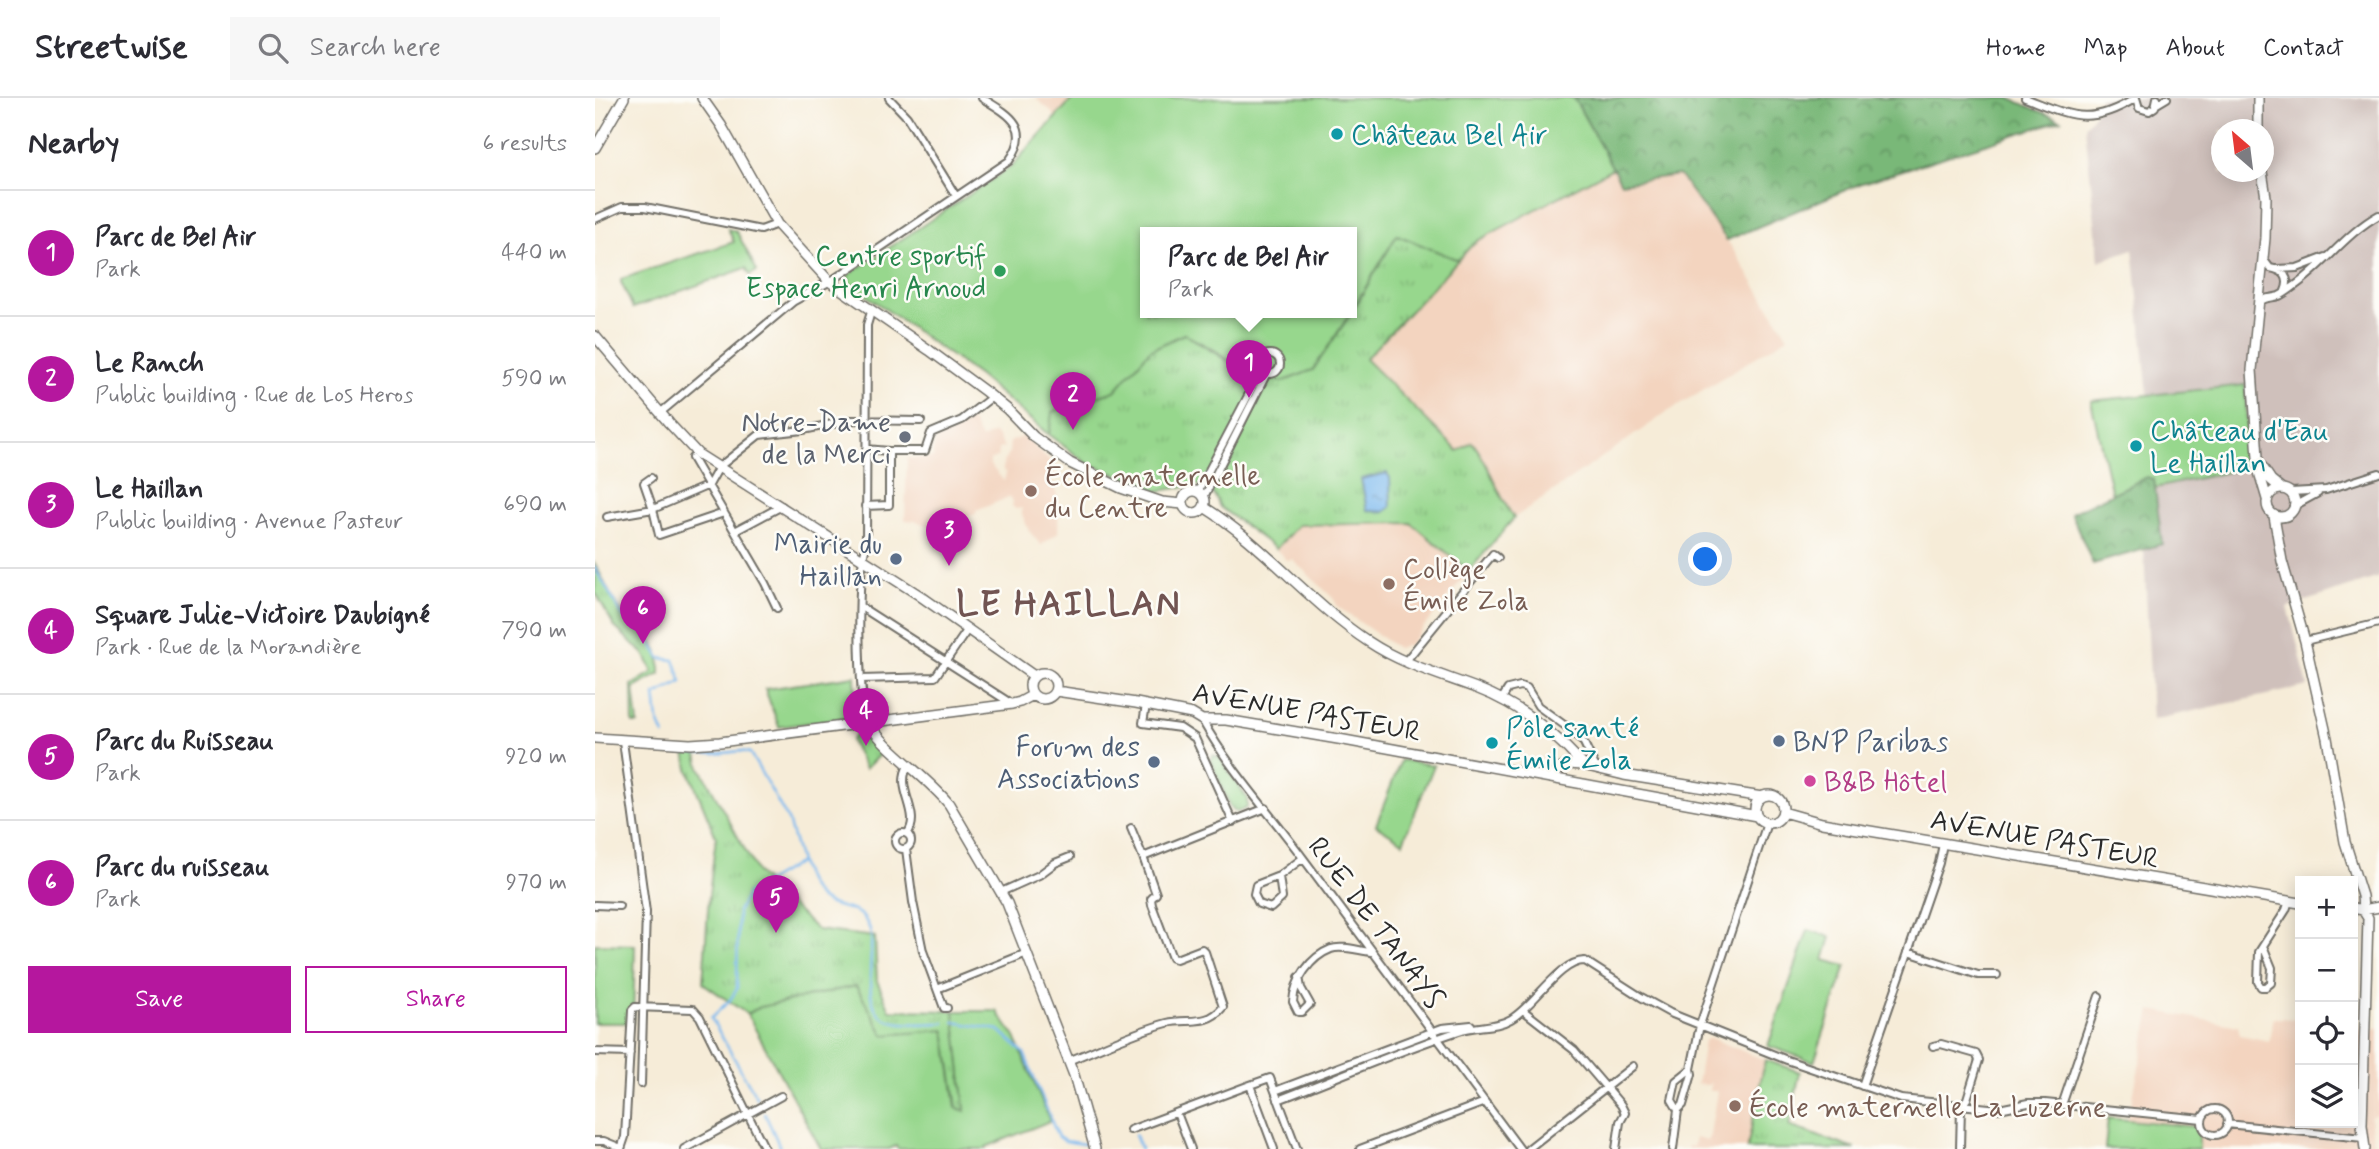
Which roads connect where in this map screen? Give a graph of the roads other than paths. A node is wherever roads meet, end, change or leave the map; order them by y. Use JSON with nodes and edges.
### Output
{"nodes":[{"id":1,"x":624,"y":98,"type":"edge"},
{"id":2,"x":702,"y":98,"type":"edge"},
{"id":3,"x":889,"y":98,"type":"edge"},
{"id":4,"x":982,"y":98,"type":"edge"},
{"id":5,"x":2025,"y":98,"type":"edge"},
{"id":6,"x":2136,"y":98,"type":"edge"},
{"id":7,"x":2167,"y":98,"type":"edge"},
{"id":8,"x":2250,"y":98,"type":"edge"},
{"id":9,"x":2258,"y":98,"type":"edge"},
{"id":10,"x":2157,"y":101,"type":"edge"},
{"id":11,"x":2119,"y":107,"type":"junction"},
{"id":12,"x":2139,"y":108,"type":"junction"},
{"id":13,"x":2256,"y":114,"type":"junction"},
{"id":14,"x":2257,"y":119,"type":"edge"},
{"id":15,"x":596,"y":142,"type":"edge"},
{"id":16,"x":2264,"y":182,"type":"edge"},
{"id":17,"x":956,"y":196,"type":"junction"},
{"id":18,"x":2379,"y":215,"type":"edge"},
{"id":19,"x":595,"y":219,"type":"edge"},
{"id":20,"x":777,"y":224,"type":"junction"},
{"id":21,"x":2333,"y":252,"type":"junction"},
{"id":22,"x":2263,"y":258,"type":"junction"},
{"id":23,"x":2307,"y":265,"type":"junction"},
{"id":24,"x":2270,"y":268,"type":"junction"},
{"id":25,"x":2278,"y":269,"type":"junction"},
{"id":26,"x":2312,"y":273,"type":"junction"},
{"id":27,"x":2261,"y":274,"type":"junction"},
{"id":28,"x":829,"y":281,"type":"junction"},
{"id":29,"x":2260,"y":288,"type":"junction"},
{"id":30,"x":2281,"y":295,"type":"junction"},
{"id":31,"x":2267,"y":297,"type":"junction"},
{"id":32,"x":2258,"y":304,"type":"junction"},
{"id":33,"x":871,"y":312,"type":"junction"},
{"id":34,"x":595,"y":336,"type":"edge"},
{"id":35,"x":1264,"y":371,"type":"dead end"},
{"id":36,"x":992,"y":397,"type":"junction"},
{"id":37,"x":660,"y":413,"type":"junction"},
{"id":38,"x":867,"y":421,"type":"junction"},
{"id":39,"x":921,"y":421,"type":"dead end"},
{"id":40,"x":866,"y":449,"type":"junction"},
{"id":41,"x":889,"y":451,"type":"junction"},
{"id":42,"x":692,"y":458,"type":"dead end"},
{"id":43,"x":2258,"y":461,"type":"junction"},
{"id":44,"x":719,"y":467,"type":"junction"},
{"id":45,"x":2379,"y":473,"type":"edge"},
{"id":46,"x":651,"y":478,"type":"dead end"},
{"id":47,"x":709,"y":485,"type":"junction"},
{"id":48,"x":2326,"y":489,"type":"junction"},
{"id":49,"x":2287,"y":491,"type":"junction"},
{"id":50,"x":1202,"y":498,"type":"junction"},
{"id":51,"x":2267,"y":499,"type":"junction"},
{"id":52,"x":1183,"y":504,"type":"junction"},
{"id":53,"x":782,"y":506,"type":"junction"},
{"id":54,"x":865,"y":506,"type":"junction"},
{"id":55,"x":653,"y":509,"type":"junction"},
{"id":56,"x":2294,"y":510,"type":"junction"},
{"id":57,"x":724,"y":513,"type":"junction"},
{"id":58,"x":2274,"y":516,"type":"junction"},
{"id":59,"x":607,"y":517,"type":"dead end"},
{"id":60,"x":735,"y":531,"type":"junction"},
{"id":61,"x":2280,"y":551,"type":"junction"},
{"id":62,"x":1498,"y":558,"type":"dead end"},
{"id":63,"x":862,"y":560,"type":"junction"},
{"id":64,"x":861,"y":607,"type":"junction"},
{"id":65,"x":777,"y":608,"type":"dead end"},
{"id":66,"x":2379,"y":623,"type":"edge"},
{"id":67,"x":968,"y":629,"type":"junction"},
{"id":68,"x":2305,"y":641,"type":"junction"},
{"id":69,"x":947,"y":662,"type":"junction"},
{"id":70,"x":1405,"y":662,"type":"junction"},
{"id":71,"x":1034,"y":676,"type":"junction"},
{"id":72,"x":861,"y":678,"type":"junction"},
{"id":73,"x":1056,"y":691,"type":"junction"},
{"id":74,"x":1033,"y":695,"type":"junction"},
{"id":75,"x":1501,"y":700,"type":"junction"},
{"id":76,"x":1012,"y":704,"type":"junction"},
{"id":77,"x":1146,"y":705,"type":"junction"},
{"id":78,"x":1202,"y":720,"type":"junction"},
{"id":79,"x":867,"y":722,"type":"junction"},
{"id":80,"x":595,"y":738,"type":"edge"},
{"id":81,"x":623,"y":741,"type":"junction"},
{"id":82,"x":1566,"y":745,"type":"junction"},
{"id":83,"x":1583,"y":765,"type":"junction"},
{"id":84,"x":908,"y":766,"type":"junction"},
{"id":85,"x":1563,"y":766,"type":"junction"},
{"id":86,"x":1598,"y":769,"type":"junction"},
{"id":87,"x":1550,"y":776,"type":"junction"},
{"id":88,"x":1585,"y":786,"type":"junction"},
{"id":89,"x":1762,"y":797,"type":"junction"},
{"id":90,"x":1266,"y":808,"type":"junction"},
{"id":91,"x":1783,"y":812,"type":"junction"},
{"id":92,"x":1757,"y":816,"type":"junction"},
{"id":93,"x":1233,"y":822,"type":"junction"},
{"id":94,"x":1767,"y":823,"type":"junction"},
{"id":95,"x":1131,"y":828,"type":"dead end"},
{"id":96,"x":907,"y":834,"type":"junction"},
{"id":97,"x":1943,"y":844,"type":"junction"},
{"id":98,"x":907,"y":849,"type":"junction"},
{"id":99,"x":1070,"y":857,"type":"dead end"},
{"id":100,"x":1143,"y":857,"type":"junction"},
{"id":101,"x":1303,"y":858,"type":"junction"},
{"id":102,"x":1279,"y":876,"type":"junction"},
{"id":103,"x":1001,"y":892,"type":"junction"},
{"id":104,"x":2288,"y":901,"type":"junction"},
{"id":105,"x":2295,"y":902,"type":"edge"},
{"id":106,"x":595,"y":905,"type":"edge"},
{"id":107,"x":619,"y":906,"type":"dead end"},
{"id":108,"x":2379,"y":907,"type":"edge"},
{"id":109,"x":2358,"y":909,"type":"edge"},
{"id":110,"x":2363,"y":910,"type":"junction"},
{"id":111,"x":2263,"y":946,"type":"junction"},
{"id":112,"x":1908,"y":952,"type":"junction"},
{"id":113,"x":1027,"y":953,"type":"junction"},
{"id":114,"x":1371,"y":953,"type":"junction"},
{"id":115,"x":1997,"y":975,"type":"dead end"},
{"id":116,"x":1299,"y":977,"type":"junction"},
{"id":117,"x":937,"y":989,"type":"junction"},
{"id":118,"x":2099,"y":996,"type":"dead end"},
{"id":119,"x":644,"y":1007,"type":"junction"},
{"id":120,"x":947,"y":1008,"type":"dead end"},
{"id":121,"x":1524,"y":1010,"type":"junction"},
{"id":122,"x":1700,"y":1025,"type":"junction"},
{"id":123,"x":1487,"y":1026,"type":"junction"},
{"id":124,"x":1432,"y":1032,"type":"junction"},
{"id":125,"x":1438,"y":1040,"type":"junction"},
{"id":126,"x":1933,"y":1046,"type":"dead end"},
{"id":127,"x":595,"y":1052,"type":"edge"},
{"id":128,"x":630,"y":1053,"type":"junction"},
{"id":129,"x":1068,"y":1061,"type":"junction"},
{"id":130,"x":1633,"y":1066,"type":"dead end"},
{"id":131,"x":1691,"y":1069,"type":"junction"},
{"id":132,"x":641,"y":1084,"type":"dead end"},
{"id":133,"x":1251,"y":1085,"type":"junction"},
{"id":134,"x":1862,"y":1086,"type":"junction"},
{"id":135,"x":1607,"y":1087,"type":"junction"},
{"id":136,"x":1275,"y":1091,"type":"junction"},
{"id":137,"x":781,"y":1096,"type":"dead end"},
{"id":138,"x":1278,"y":1100,"type":"junction"},
{"id":139,"x":1485,"y":1102,"type":"junction"},
{"id":140,"x":1961,"y":1105,"type":"junction"},
{"id":141,"x":2062,"y":1105,"type":"junction"},
{"id":142,"x":1678,"y":1110,"type":"junction"},
{"id":143,"x":1177,"y":1113,"type":"junction"},
{"id":144,"x":747,"y":1115,"type":"junction"},
{"id":145,"x":2202,"y":1119,"type":"junction"},
{"id":146,"x":2227,"y":1124,"type":"junction"},
{"id":147,"x":1131,"y":1130,"type":"dead end"},
{"id":148,"x":2363,"y":1138,"type":"junction"},
{"id":149,"x":595,"y":1141,"type":"edge"},
{"id":150,"x":621,"y":1148,"type":"edge"},
{"id":151,"x":684,"y":1149,"type":"edge"},
{"id":152,"x":765,"y":1149,"type":"edge"},
{"id":153,"x":1095,"y":1149,"type":"edge"},
{"id":154,"x":1191,"y":1149,"type":"edge"},
{"id":155,"x":1274,"y":1149,"type":"edge"},
{"id":156,"x":1297,"y":1149,"type":"edge"},
{"id":157,"x":1360,"y":1149,"type":"edge"},
{"id":158,"x":1520,"y":1149,"type":"edge"},
{"id":159,"x":1528,"y":1149,"type":"edge"},
{"id":160,"x":1616,"y":1149,"type":"edge"},
{"id":161,"x":1673,"y":1149,"type":"edge"},
{"id":162,"x":1960,"y":1149,"type":"edge"},
{"id":163,"x":2365,"y":1149,"type":"edge"}],
"edges":[{"from":1,"to":15,"type":"street"},
{"from":2,"to":20,"type":"street"},
{"from":3,"to":17,"type":"street"},
{"from":4,"to":17,"type":"street"},
{"from":5,"to":11,"type":"street"},
{"from":6,"to":11,"type":"street"},
{"from":6,"to":12,"type":"street"},
{"from":7,"to":10,"type":"street"},
{"from":8,"to":13,"type":"street"},
{"from":9,"to":13,"type":"street"},
{"from":10,"to":12,"type":"street"},
{"from":11,"to":12,"type":"street"},
{"from":13,"to":14,"type":"street"},
{"from":16,"to":22,"type":"street"},
{"from":17,"to":28,"type":"street"},
{"from":18,"to":21,"type":"street"},
{"from":19,"to":20,"type":"street"},
{"from":20,"to":28,"type":"street"},
{"from":21,"to":23,"type":"street"},
{"from":21,"to":26,"type":"street"},
{"from":22,"to":24,"type":"street"},
{"from":22,"to":27,"type":"street"},
{"from":23,"to":25,"type":"street"},
{"from":23,"to":26,"type":"street"},
{"from":24,"to":25,"type":"street"},
{"from":24,"to":27,"type":"street"},
{"from":25,"to":30,"type":"street"},
{"from":26,"to":30,"type":"street"},
{"from":27,"to":29,"type":"street"},
{"from":28,"to":33,"type":"street"},
{"from":28,"to":37,"type":"street"},
{"from":29,"to":31,"type":"street"},
{"from":29,"to":32,"type":"street"},
{"from":30,"to":31,"type":"street"},
{"from":31,"to":32,"type":"street"},
{"from":32,"to":43,"type":"street"},
{"from":33,"to":36,"type":"street"},
{"from":33,"to":38,"type":"street"},
{"from":34,"to":37,"type":"street"},
{"from":35,"to":50,"type":"street"},
{"from":36,"to":41,"type":"street"},
{"from":36,"to":52,"type":"street"},
{"from":37,"to":44,"type":"street"},
{"from":38,"to":39,"type":"street"},
{"from":38,"to":40,"type":"street"},
{"from":38,"to":44,"type":"street"},
{"from":40,"to":41,"type":"street"},
{"from":40,"to":54,"type":"street"},
{"from":41,"to":54,"type":"street"},
{"from":42,"to":47,"type":"street"},
{"from":43,"to":49,"type":"street"},
{"from":43,"to":51,"type":"street"},
{"from":44,"to":47,"type":"street"},
{"from":44,"to":53,"type":"street"},
{"from":45,"to":48,"type":"street"},
{"from":46,"to":55,"type":"street"},
{"from":47,"to":55,"type":"street"},
{"from":47,"to":57,"type":"street"},
{"from":48,"to":49,"type":"street"},
{"from":48,"to":56,"type":"street"},
{"from":49,"to":51,"type":"street"},
{"from":49,"to":56,"type":"street"},
{"from":50,"to":52,"type":"street"},
{"from":50,"to":52,"type":"street"},
{"from":50,"to":70,"type":"street"},
{"from":51,"to":58,"type":"street"},
{"from":53,"to":60,"type":"street"},
{"from":53,"to":63,"type":"street"},
{"from":54,"to":63,"type":"street"},
{"from":55,"to":57,"type":"street"},
{"from":55,"to":59,"type":"street"},
{"from":56,"to":58,"type":"street"},
{"from":56,"to":61,"type":"street"},
{"from":57,"to":60,"type":"street"},
{"from":58,"to":61,"type":"street"},
{"from":60,"to":65,"type":"street"},
{"from":61,"to":68,"type":"street"},
{"from":62,"to":70,"type":"street"},
{"from":63,"to":64,"type":"street"},
{"from":63,"to":67,"type":"street"},
{"from":64,"to":69,"type":"street"},
{"from":64,"to":72,"type":"street"},
{"from":66,"to":68,"type":"street"},
{"from":67,"to":69,"type":"street"},
{"from":67,"to":71,"type":"street"},
{"from":68,"to":110,"type":"street"},
{"from":69,"to":72,"type":"street"},
{"from":69,"to":76,"type":"street"},
{"from":70,"to":75,"type":"street"},
{"from":71,"to":73,"type":"street"},
{"from":71,"to":74,"type":"street"},
{"from":72,"to":79,"type":"street"},
{"from":73,"to":74,"type":"street"},
{"from":73,"to":77,"type":"street","name":"AVENUE PASTEUR"},
{"from":74,"to":76,"type":"street"},
{"from":75,"to":82,"type":"street"},
{"from":75,"to":86,"type":"street"},
{"from":76,"to":79,"type":"street"},
{"from":77,"to":78,"type":"street","name":"AVENUE PASTEUR"},
{"from":77,"to":93,"type":"street"},
{"from":78,"to":87,"type":"street","name":"AVENUE PASTEUR"},
{"from":78,"to":90,"type":"street","name":"RUE DE TANAYS"},
{"from":79,"to":81,"type":"street"},
{"from":79,"to":84,"type":"street"},
{"from":80,"to":81,"type":"street"},
{"from":81,"to":119,"type":"street"},
{"from":82,"to":83,"type":"street"},
{"from":82,"to":85,"type":"street"},
{"from":83,"to":85,"type":"street","name":"AVENUE PASTEUR"},
{"from":83,"to":86,"type":"street","name":"AVENUE PASTEUR"},
{"from":84,"to":96,"type":"street"},
{"from":84,"to":103,"type":"street"},
{"from":85,"to":87,"type":"street"},
{"from":86,"to":88,"type":"street"},
{"from":86,"to":89,"type":"street","name":"AVENUE PASTEUR"},
{"from":87,"to":88,"type":"street","name":"AVENUE PASTEUR"},
{"from":88,"to":92,"type":"street","name":"AVENUE PASTEUR"},
{"from":89,"to":91,"type":"street","name":"AVENUE PASTEUR"},
{"from":89,"to":92,"type":"street"},
{"from":90,"to":93,"type":"street"},
{"from":90,"to":101,"type":"street","name":"RUE DE TANAYS"},
{"from":91,"to":94,"type":"street"},
{"from":91,"to":97,"type":"street","name":"AVENUE PASTEUR"},
{"from":92,"to":94,"type":"street","name":"AVENUE PASTEUR"},
{"from":93,"to":100,"type":"street"},
{"from":94,"to":122,"type":"street"},
{"from":95,"to":100,"type":"street"},
{"from":96,"to":98,"type":"street"},
{"from":96,"to":98,"type":"street"},
{"from":97,"to":104,"type":"street","name":"AVENUE PASTEUR"},
{"from":97,"to":112,"type":"street"},
{"from":98,"to":117,"type":"street"},
{"from":99,"to":103,"type":"street"},
{"from":100,"to":129,"type":"street"},
{"from":101,"to":102,"type":"street"},
{"from":101,"to":114,"type":"street","name":"RUE DE TANAYS"},
{"from":102,"to":102,"type":"street"},
{"from":103,"to":113,"type":"street"},
{"from":104,"to":105,"type":"street","name":"AVENUE PASTEUR"},
{"from":104,"to":111,"type":"street"},
{"from":106,"to":107,"type":"street"},
{"from":108,"to":110,"type":"street"},
{"from":109,"to":110,"type":"street"},
{"from":110,"to":148,"type":"street"},
{"from":111,"to":111,"type":"street"},
{"from":112,"to":115,"type":"street"},
{"from":112,"to":134,"type":"street"},
{"from":113,"to":117,"type":"street"},
{"from":113,"to":129,"type":"street"},
{"from":114,"to":116,"type":"street"},
{"from":114,"to":124,"type":"street","name":"RUE DE TANAYS"},
{"from":116,"to":116,"type":"street"},
{"from":117,"to":120,"type":"street"},
{"from":118,"to":141,"type":"street"},
{"from":119,"to":128,"type":"street"},
{"from":119,"to":132,"type":"street"},
{"from":119,"to":144,"type":"street"},
{"from":121,"to":122,"type":"street"},
{"from":121,"to":123,"type":"street"},
{"from":121,"to":135,"type":"street"},
{"from":122,"to":131,"type":"street"},
{"from":122,"to":134,"type":"street"},
{"from":123,"to":124,"type":"street"},
{"from":123,"to":125,"type":"street"},
{"from":124,"to":125,"type":"street","name":"RUE DE TANAYS"},
{"from":124,"to":136,"type":"street"},
{"from":125,"to":138,"type":"street"},
{"from":125,"to":139,"type":"street","name":"RUE DE TANAYS"},
{"from":126,"to":140,"type":"street"},
{"from":127,"to":128,"type":"street"},
{"from":128,"to":150,"type":"street"},
{"from":129,"to":153,"type":"street"},
{"from":130,"to":135,"type":"street"},
{"from":131,"to":142,"type":"street"},
{"from":131,"to":142,"type":"street"},
{"from":133,"to":136,"type":"street"},
{"from":133,"to":143,"type":"street"},
{"from":133,"to":155,"type":"street"},
{"from":134,"to":140,"type":"street"},
{"from":135,"to":159,"type":"street"},
{"from":135,"to":160,"type":"street"},
{"from":136,"to":138,"type":"street"},
{"from":137,"to":144,"type":"street"},
{"from":138,"to":156,"type":"street"},
{"from":139,"to":157,"type":"street"},
{"from":139,"to":158,"type":"street","name":"RUE DE TANAYS"},
{"from":140,"to":141,"type":"street"},
{"from":140,"to":162,"type":"street"},
{"from":141,"to":145,"type":"street"},
{"from":142,"to":161,"type":"street"},
{"from":143,"to":147,"type":"street"},
{"from":143,"to":154,"type":"street"},
{"from":144,"to":151,"type":"street"},
{"from":144,"to":152,"type":"street"},
{"from":145,"to":146,"type":"street"},
{"from":145,"to":146,"type":"street"},
{"from":146,"to":148,"type":"street"},
{"from":148,"to":163,"type":"street"},
{"from":149,"to":150,"type":"street"}]}
